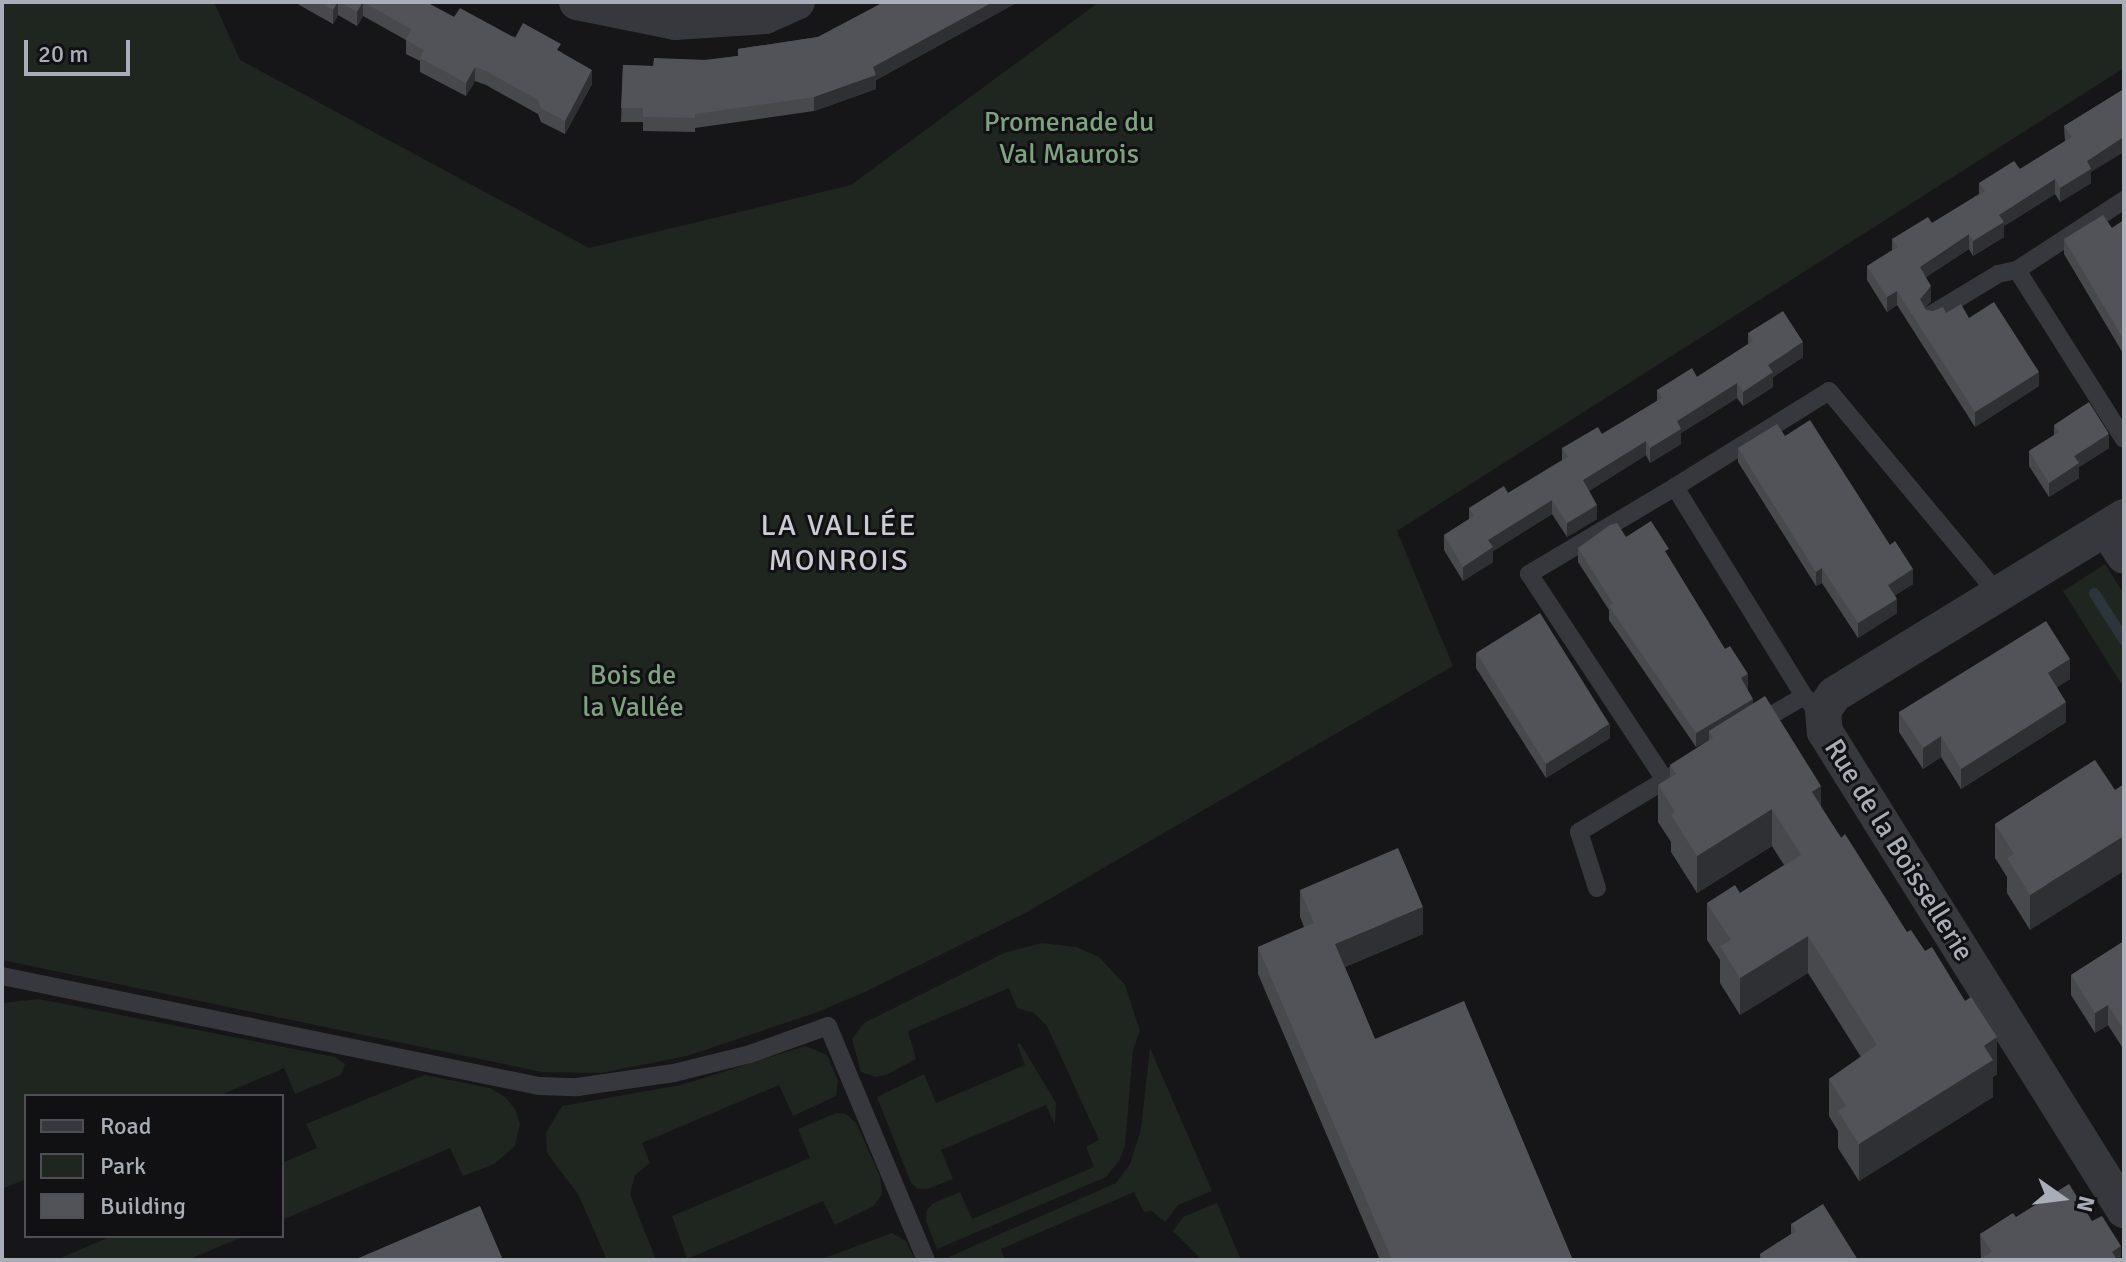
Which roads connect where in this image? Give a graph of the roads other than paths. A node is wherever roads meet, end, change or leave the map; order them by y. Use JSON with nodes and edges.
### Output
{"nodes":[{"id":1,"x":577,"y":2,"type":"edge"},
{"id":2,"x":797,"y":2,"type":"edge"},
{"id":3,"x":2124,"y":200,"type":"edge"},
{"id":4,"x":2017,"y":270,"type":"junction"},
{"id":5,"x":1932,"y":314,"type":"edge"},
{"id":6,"x":2124,"y":439,"type":"edge"},
{"id":7,"x":1675,"y":487,"type":"junction"},
{"id":8,"x":2118,"y":534,"type":"edge"},
{"id":9,"x":1998,"y":594,"type":"junction"},
{"id":10,"x":1814,"y":704,"type":"junction"},
{"id":11,"x":1739,"y":735,"type":"edge"},
{"id":12,"x":1690,"y":765,"type":"edge"},
{"id":13,"x":1665,"y":780,"type":"junction"},
{"id":14,"x":1597,"y":888,"type":"dead end"},
{"id":15,"x":2,"y":976,"type":"edge"},
{"id":16,"x":2124,"y":1210,"type":"edge"},
{"id":17,"x":926,"y":1260,"type":"edge"}],
"edges":[{"from":1,"to":2,"type":"street"},
{"from":3,"to":4,"type":"lane"},
{"from":4,"to":5,"type":"lane"},
{"from":4,"to":6,"type":"lane"},
{"from":7,"to":9,"type":"lane"},
{"from":7,"to":10,"type":"lane"},
{"from":7,"to":13,"type":"lane"},
{"from":8,"to":9,"type":"street","name":"Rue de la Boissellerie"},
{"from":9,"to":10,"type":"street","name":"Rue de la Boissellerie"},
{"from":10,"to":11,"type":"lane"},
{"from":10,"to":16,"type":"street","name":"Rue de la Boissellerie"},
{"from":12,"to":13,"type":"lane"},
{"from":13,"to":14,"type":"lane"},
{"from":15,"to":17,"type":"lane"}]}
